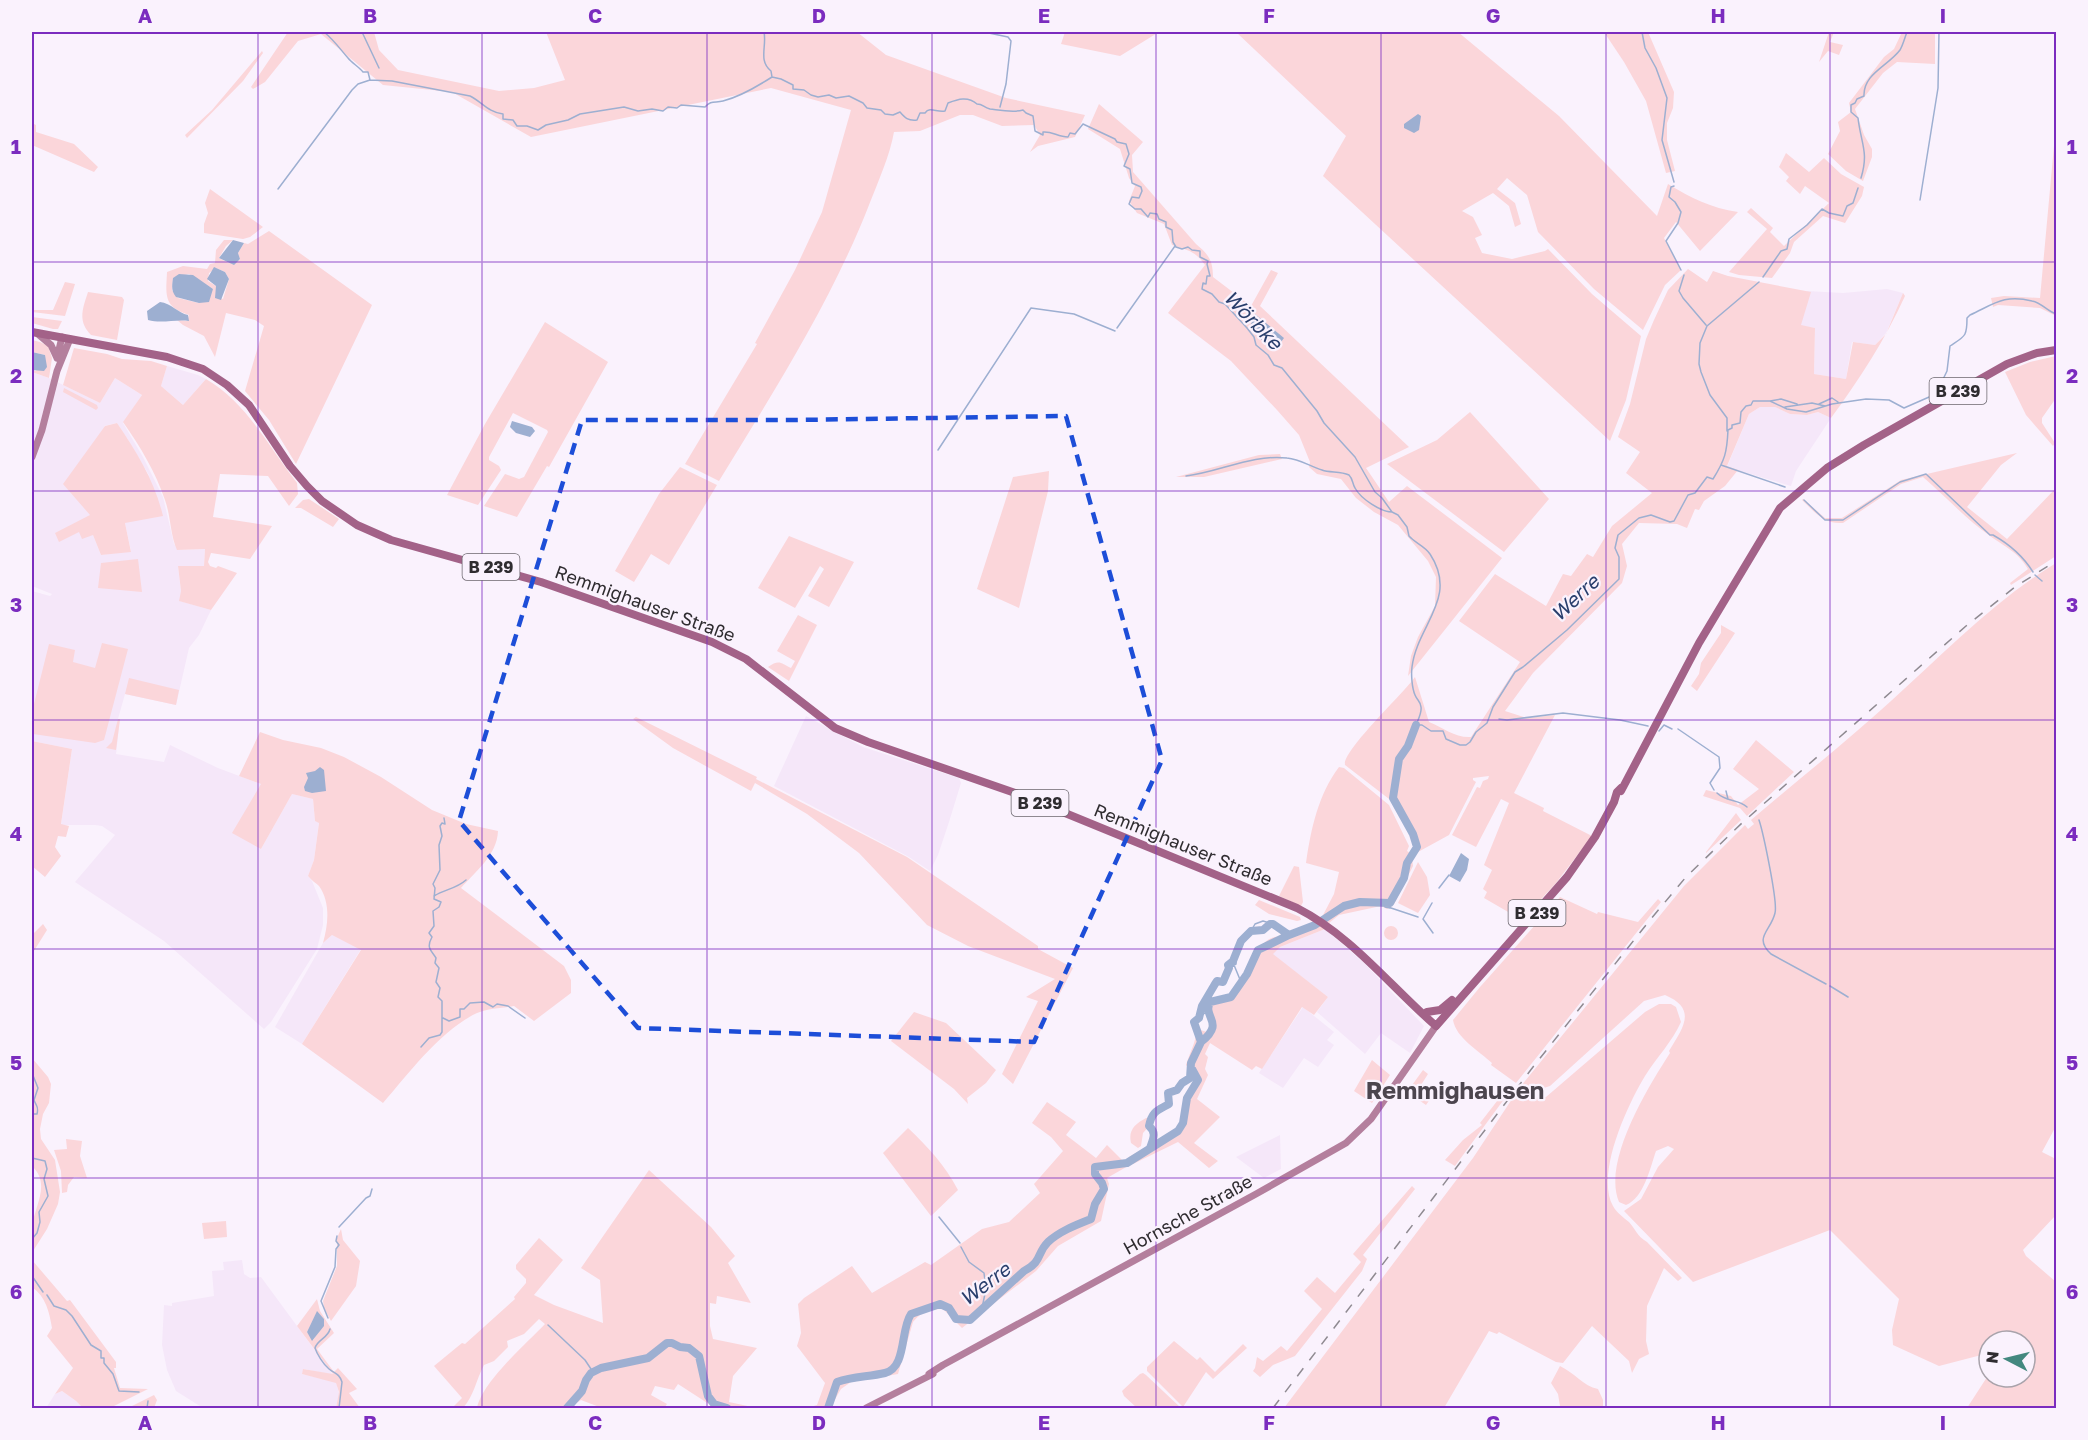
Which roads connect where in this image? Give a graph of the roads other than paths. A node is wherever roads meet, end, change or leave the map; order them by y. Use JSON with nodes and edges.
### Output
{"nodes":[{"id":1,"x":34,"y":332,"type":"edge"},
{"id":2,"x":66,"y":338,"type":"junction"},
{"id":3,"x":2056,"y":350,"type":"edge"},
{"id":4,"x":57,"y":358,"type":"junction"},
{"id":5,"x":57,"y":371,"type":"junction"},
{"id":6,"x":32,"y":457,"type":"edge"},
{"id":7,"x":1470,"y":987,"type":"junction"},
{"id":8,"x":1418,"y":1008,"type":"junction"},
{"id":9,"x":1427,"y":1012,"type":"junction"},
{"id":10,"x":1440,"y":1021,"type":"junction"},
{"id":11,"x":866,"y":1408,"type":"edge"}],
"edges":[{"from":1,"to":2,"type":"main road","number":"B 239"},
{"from":1,"to":4,"type":"main road"},
{"from":2,"to":4,"type":"main road"},
{"from":2,"to":5,"type":"main road"},
{"from":2,"to":8,"type":"main road","name":"Remmighauser Straße","number":"B 239"},
{"from":3,"to":7,"type":"main road","number":"B 239"},
{"from":4,"to":5,"type":"main road"},
{"from":5,"to":6,"type":"main road"},
{"from":7,"to":9,"type":"main road"},
{"from":7,"to":10,"type":"main road","number":"B 239"},
{"from":8,"to":9,"type":"main road","name":"Remmighauser Straße","number":"B 239"},
{"from":8,"to":10,"type":"main road","name":"Remmighauser Straße","number":"B 239"},
{"from":9,"to":10,"type":"main road","name":"Remmighauser Straße","number":"B 239"},
{"from":10,"to":11,"type":"main road","name":"Hornsche Straße"}]}
